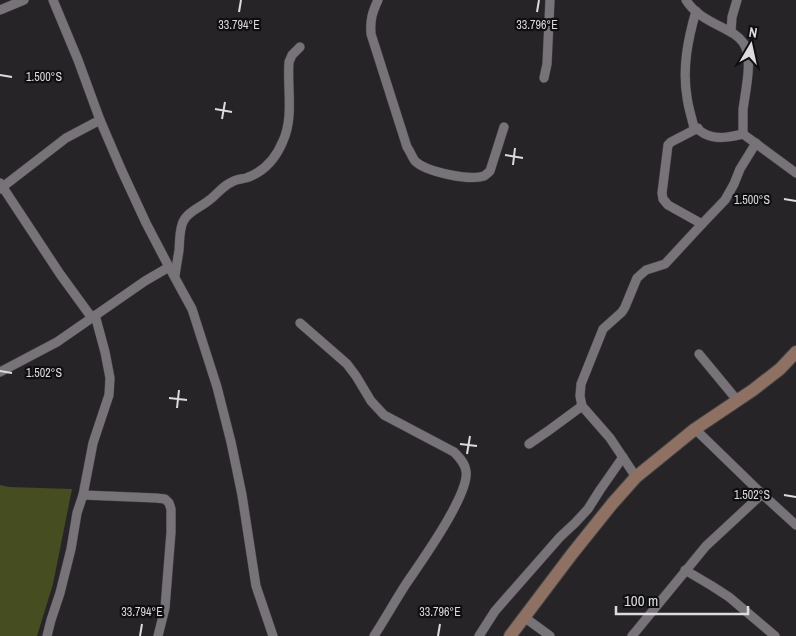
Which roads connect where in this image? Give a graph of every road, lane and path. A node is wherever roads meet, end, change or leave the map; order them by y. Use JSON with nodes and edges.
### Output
{"nodes":[{"id":1,"x":24,"y":0,"type":"edge"},
{"id":2,"x":53,"y":0,"type":"edge"},
{"id":3,"x":378,"y":0,"type":"edge"},
{"id":4,"x":550,"y":0,"type":"edge"},
{"id":5,"x":686,"y":0,"type":"edge"},
{"id":6,"x":737,"y":0,"type":"edge"},
{"id":7,"x":0,"y":10,"type":"edge"},
{"id":8,"x":696,"y":11,"type":"junction"},
{"id":9,"x":731,"y":32,"type":"junction"},
{"id":10,"x":300,"y":47,"type":"dead end"},
{"id":11,"x":544,"y":78,"type":"dead end"},
{"id":12,"x":100,"y":120,"type":"junction"},
{"id":13,"x":504,"y":127,"type":"dead end"},
{"id":14,"x":698,"y":128,"type":"junction"},
{"id":15,"x":743,"y":134,"type":"junction"},
{"id":16,"x":756,"y":143,"type":"junction"},
{"id":17,"x":796,"y":173,"type":"edge"},
{"id":18,"x":1,"y":187,"type":"edge"},
{"id":19,"x":702,"y":224,"type":"junction"},
{"id":20,"x":169,"y":267,"type":"junction"},
{"id":21,"x":175,"y":276,"type":"junction"},
{"id":22,"x":94,"y":316,"type":"junction"},
{"id":23,"x":300,"y":323,"type":"dead end"},
{"id":24,"x":796,"y":352,"type":"edge"},
{"id":25,"x":699,"y":354,"type":"dead end"},
{"id":26,"x":0,"y":372,"type":"edge"},
{"id":27,"x":737,"y":400,"type":"junction"},
{"id":28,"x":582,"y":406,"type":"junction"},
{"id":29,"x":695,"y":429,"type":"junction"},
{"id":30,"x":529,"y":444,"type":"dead end"},
{"id":31,"x":623,"y":457,"type":"junction"},
{"id":32,"x":636,"y":477,"type":"junction"},
{"id":33,"x":762,"y":494,"type":"junction"},
{"id":34,"x":83,"y":495,"type":"junction"},
{"id":35,"x":796,"y":525,"type":"edge"},
{"id":36,"x":685,"y":570,"type":"junction"},
{"id":37,"x":524,"y":617,"type":"junction"},
{"id":38,"x":47,"y":636,"type":"edge"},
{"id":39,"x":158,"y":636,"type":"edge"},
{"id":40,"x":273,"y":636,"type":"edge"},
{"id":41,"x":374,"y":636,"type":"edge"},
{"id":42,"x":479,"y":636,"type":"edge"},
{"id":43,"x":510,"y":636,"type":"edge"},
{"id":44,"x":550,"y":636,"type":"edge"},
{"id":45,"x":632,"y":636,"type":"edge"},
{"id":46,"x":775,"y":636,"type":"edge"}],
"edges":[{"from":1,"to":7,"type":"street"},
{"from":2,"to":12,"type":"street"},
{"from":3,"to":13,"type":"street"},
{"from":4,"to":11,"type":"street"},
{"from":5,"to":8,"type":"street"},
{"from":6,"to":9,"type":"street"},
{"from":8,"to":9,"type":"street"},
{"from":8,"to":14,"type":"street"},
{"from":9,"to":15,"type":"street"},
{"from":10,"to":21,"type":"street"},
{"from":12,"to":18,"type":"street"},
{"from":12,"to":20,"type":"street"},
{"from":14,"to":15,"type":"street"},
{"from":14,"to":19,"type":"street"},
{"from":15,"to":16,"type":"street"},
{"from":16,"to":17,"type":"street"},
{"from":16,"to":19,"type":"street"},
{"from":18,"to":22,"type":"street"},
{"from":19,"to":28,"type":"street"},
{"from":20,"to":21,"type":"street"},
{"from":20,"to":22,"type":"street"},
{"from":21,"to":40,"type":"street"},
{"from":22,"to":26,"type":"street"},
{"from":22,"to":34,"type":"street"},
{"from":23,"to":41,"type":"street"},
{"from":24,"to":27,"type":"main road"},
{"from":25,"to":27,"type":"street"},
{"from":27,"to":29,"type":"main road"},
{"from":28,"to":30,"type":"street"},
{"from":28,"to":31,"type":"street"},
{"from":29,"to":32,"type":"main road"},
{"from":29,"to":33,"type":"street"},
{"from":31,"to":32,"type":"street"},
{"from":31,"to":42,"type":"street"},
{"from":32,"to":37,"type":"main road"},
{"from":33,"to":35,"type":"street"},
{"from":33,"to":36,"type":"street"},
{"from":34,"to":38,"type":"street"},
{"from":34,"to":39,"type":"street"},
{"from":36,"to":45,"type":"street"},
{"from":36,"to":46,"type":"street"},
{"from":37,"to":43,"type":"main road"},
{"from":37,"to":44,"type":"street"}]}
